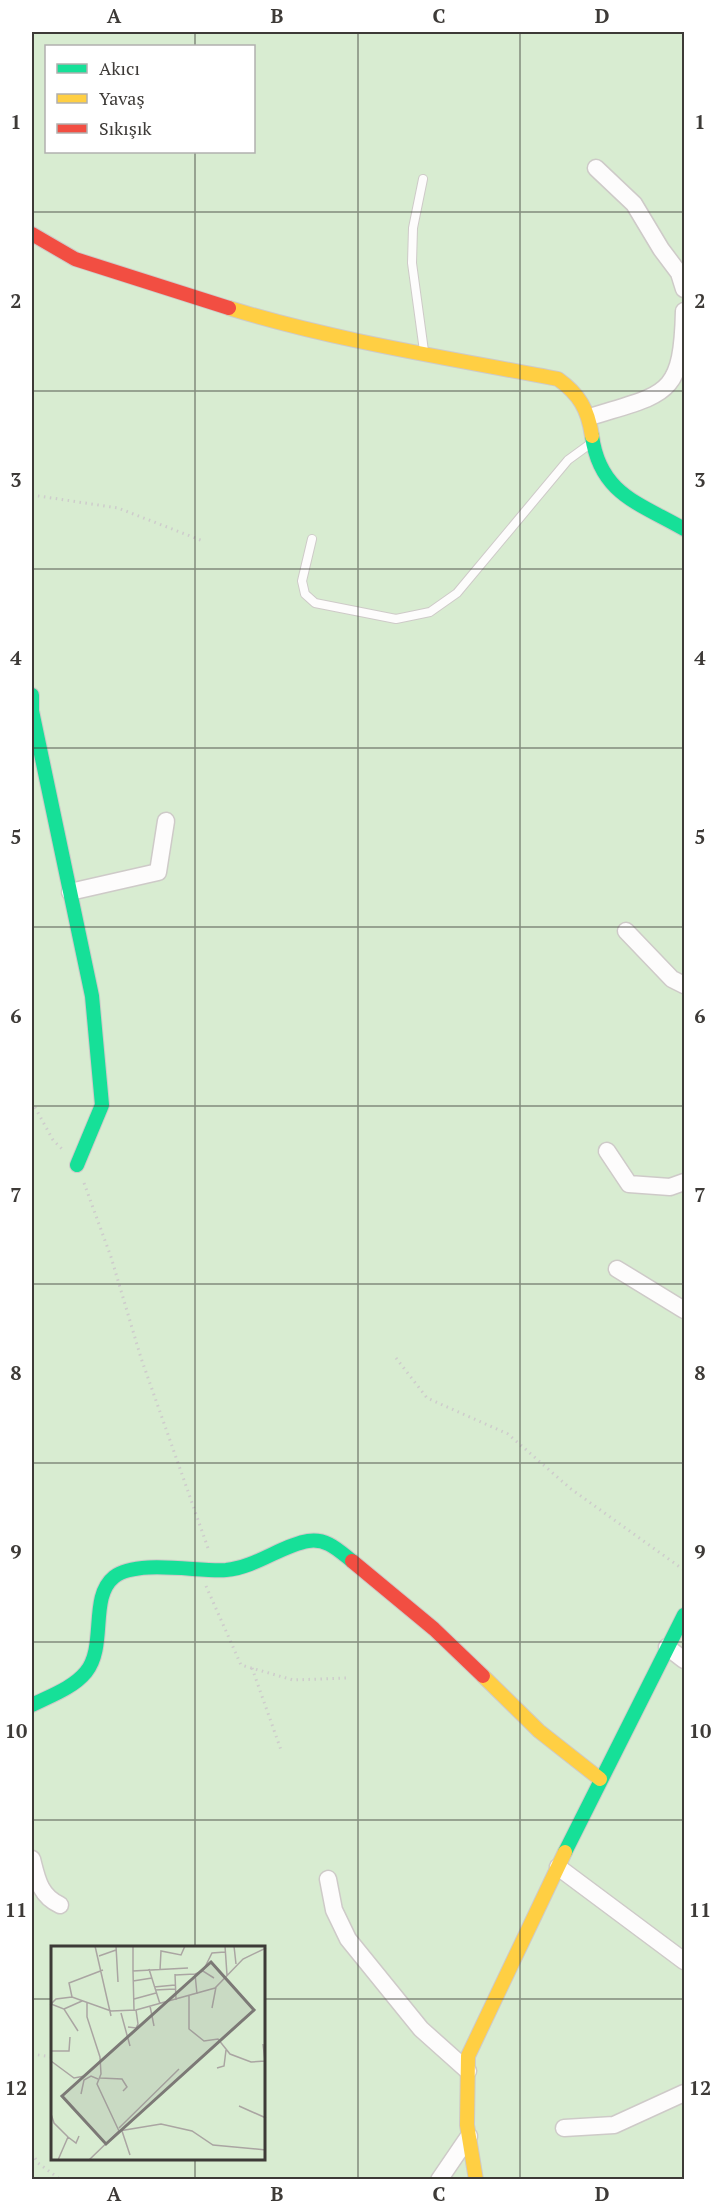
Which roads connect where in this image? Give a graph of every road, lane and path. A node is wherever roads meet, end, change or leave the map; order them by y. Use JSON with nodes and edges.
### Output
{"nodes":[{"id":1,"x":596,"y":168,"type":"dead end"},
{"id":2,"x":423,"y":179,"type":"dead end"},
{"id":3,"x":32,"y":234,"type":"edge"},
{"id":4,"x":684,"y":289,"type":"edge"},
{"id":5,"x":684,"y":311,"type":"edge"},
{"id":6,"x":425,"y":354,"type":"junction"},
{"id":7,"x":590,"y":417,"type":"junction"},
{"id":8,"x":593,"y":442,"type":"junction"},
{"id":9,"x":32,"y":495,"type":"edge"},
{"id":10,"x":684,"y":530,"type":"edge"},
{"id":11,"x":312,"y":538,"type":"dead end"},
{"id":12,"x":203,"y":541,"type":"dead end"},
{"id":13,"x":32,"y":695,"type":"edge"},
{"id":14,"x":166,"y":821,"type":"dead end"},
{"id":15,"x":70,"y":892,"type":"junction"},
{"id":16,"x":626,"y":931,"type":"dead end"},
{"id":17,"x":684,"y":985,"type":"edge"},
{"id":18,"x":32,"y":1102,"type":"edge"},
{"id":19,"x":608,"y":1151,"type":"dead end"},
{"id":20,"x":78,"y":1165,"type":"junction"},
{"id":21,"x":684,"y":1182,"type":"edge"},
{"id":22,"x":617,"y":1269,"type":"dead end"},
{"id":23,"x":684,"y":1311,"type":"edge"},
{"id":24,"x":396,"y":1358,"type":"dead end"},
{"id":25,"x":198,"y":1568,"type":"junction"},
{"id":26,"x":215,"y":1569,"type":"junction"},
{"id":27,"x":684,"y":1570,"type":"edge"},
{"id":28,"x":684,"y":1615,"type":"edge"},
{"id":29,"x":667,"y":1647,"type":"junction"},
{"id":30,"x":684,"y":1660,"type":"edge"},
{"id":31,"x":252,"y":1668,"type":"junction"},
{"id":32,"x":346,"y":1678,"type":"dead end"},
{"id":33,"x":32,"y":1705,"type":"edge"},
{"id":34,"x":281,"y":1750,"type":"dead end"},
{"id":35,"x":600,"y":1779,"type":"junction"},
{"id":36,"x":32,"y":1859,"type":"edge"},
{"id":37,"x":558,"y":1867,"type":"junction"},
{"id":38,"x":328,"y":1879,"type":"dead end"},
{"id":39,"x":60,"y":1905,"type":"dead end"},
{"id":40,"x":684,"y":1961,"type":"edge"},
{"id":41,"x":32,"y":2054,"type":"edge"},
{"id":42,"x":51,"y":2056,"type":"edge"},
{"id":43,"x":468,"y":2071,"type":"junction"},
{"id":44,"x":684,"y":2093,"type":"edge"},
{"id":45,"x":564,"y":2127,"type":"dead end"},
{"id":46,"x":469,"y":2136,"type":"junction"},
{"id":47,"x":32,"y":2153,"type":"edge"},
{"id":48,"x":61,"y":2180,"type":"edge"},
{"id":49,"x":439,"y":2180,"type":"edge"},
{"id":50,"x":476,"y":2180,"type":"edge"}],
"edges":[{"from":1,"to":4,"type":"street"},
{"from":2,"to":6,"type":"lane"},
{"from":3,"to":6,"type":"street"},
{"from":5,"to":7,"type":"street"},
{"from":6,"to":7,"type":"street"},
{"from":7,"to":8,"type":"street"},
{"from":8,"to":10,"type":"street"},
{"from":8,"to":11,"type":"lane"},
{"from":9,"to":12,"type":"path"},
{"from":13,"to":15,"type":"street"},
{"from":14,"to":15,"type":"street"},
{"from":15,"to":20,"type":"street"},
{"from":16,"to":17,"type":"street"},
{"from":18,"to":20,"type":"path"},
{"from":19,"to":21,"type":"street"},
{"from":20,"to":26,"type":"path"},
{"from":22,"to":23,"type":"street"},
{"from":24,"to":27,"type":"path"},
{"from":25,"to":26,"type":"street"},
{"from":25,"to":31,"type":"path"},
{"from":25,"to":33,"type":"street"},
{"from":26,"to":35,"type":"street"},
{"from":28,"to":29,"type":"street"},
{"from":29,"to":30,"type":"street"},
{"from":29,"to":35,"type":"street"},
{"from":31,"to":32,"type":"path"},
{"from":31,"to":34,"type":"path"},
{"from":35,"to":37,"type":"street"},
{"from":36,"to":39,"type":"street"},
{"from":37,"to":40,"type":"street"},
{"from":37,"to":43,"type":"street"},
{"from":38,"to":43,"type":"street"},
{"from":41,"to":42,"type":"path"},
{"from":43,"to":46,"type":"street"},
{"from":44,"to":45,"type":"street"},
{"from":46,"to":49,"type":"street"},
{"from":46,"to":50,"type":"street"},
{"from":47,"to":48,"type":"path"}]}
